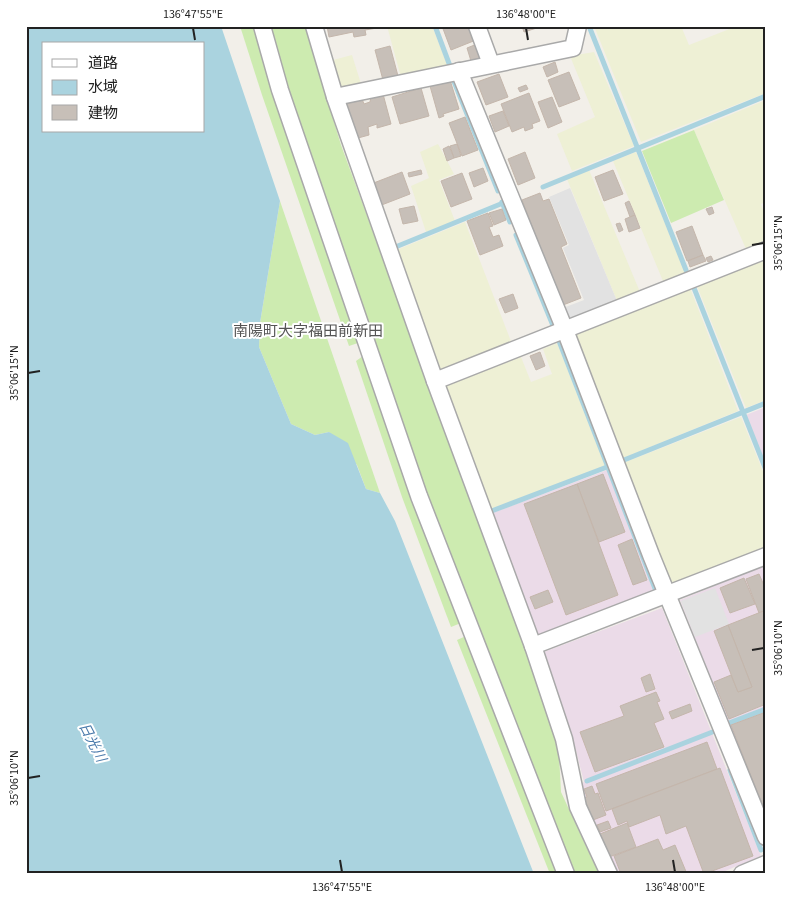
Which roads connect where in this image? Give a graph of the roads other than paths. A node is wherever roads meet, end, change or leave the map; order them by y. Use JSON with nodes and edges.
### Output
{"nodes":[{"id":1,"x":262,"y":26,"type":"edge"},
{"id":2,"x":314,"y":26,"type":"edge"},
{"id":3,"x":477,"y":26,"type":"edge"},
{"id":4,"x":578,"y":26,"type":"edge"},
{"id":5,"x":491,"y":64,"type":"junction"},
{"id":6,"x":459,"y":72,"type":"junction"},
{"id":7,"x":336,"y":97,"type":"junction"},
{"id":8,"x":766,"y":250,"type":"edge"},
{"id":9,"x":565,"y":330,"type":"junction"},
{"id":10,"x":435,"y":381,"type":"junction"},
{"id":11,"x":766,"y":556,"type":"edge"},
{"id":12,"x":667,"y":594,"type":"junction"},
{"id":13,"x":533,"y":646,"type":"junction"},
{"id":14,"x":766,"y":837,"type":"edge"},
{"id":15,"x":766,"y":864,"type":"edge"},
{"id":16,"x":566,"y":874,"type":"edge"},
{"id":17,"x":609,"y":874,"type":"edge"},
{"id":18,"x":742,"y":874,"type":"edge"}],
"edges":[{"from":1,"to":16,"type":"street"},
{"from":2,"to":7,"type":"street"},
{"from":3,"to":5,"type":"street"},
{"from":4,"to":5,"type":"street"},
{"from":5,"to":6,"type":"street"},
{"from":6,"to":7,"type":"street"},
{"from":6,"to":9,"type":"street"},
{"from":7,"to":10,"type":"street"},
{"from":8,"to":9,"type":"street"},
{"from":9,"to":10,"type":"street"},
{"from":9,"to":12,"type":"street"},
{"from":10,"to":13,"type":"street"},
{"from":11,"to":12,"type":"street"},
{"from":12,"to":13,"type":"street"},
{"from":12,"to":14,"type":"street"},
{"from":13,"to":17,"type":"street"},
{"from":15,"to":18,"type":"street"}]}
